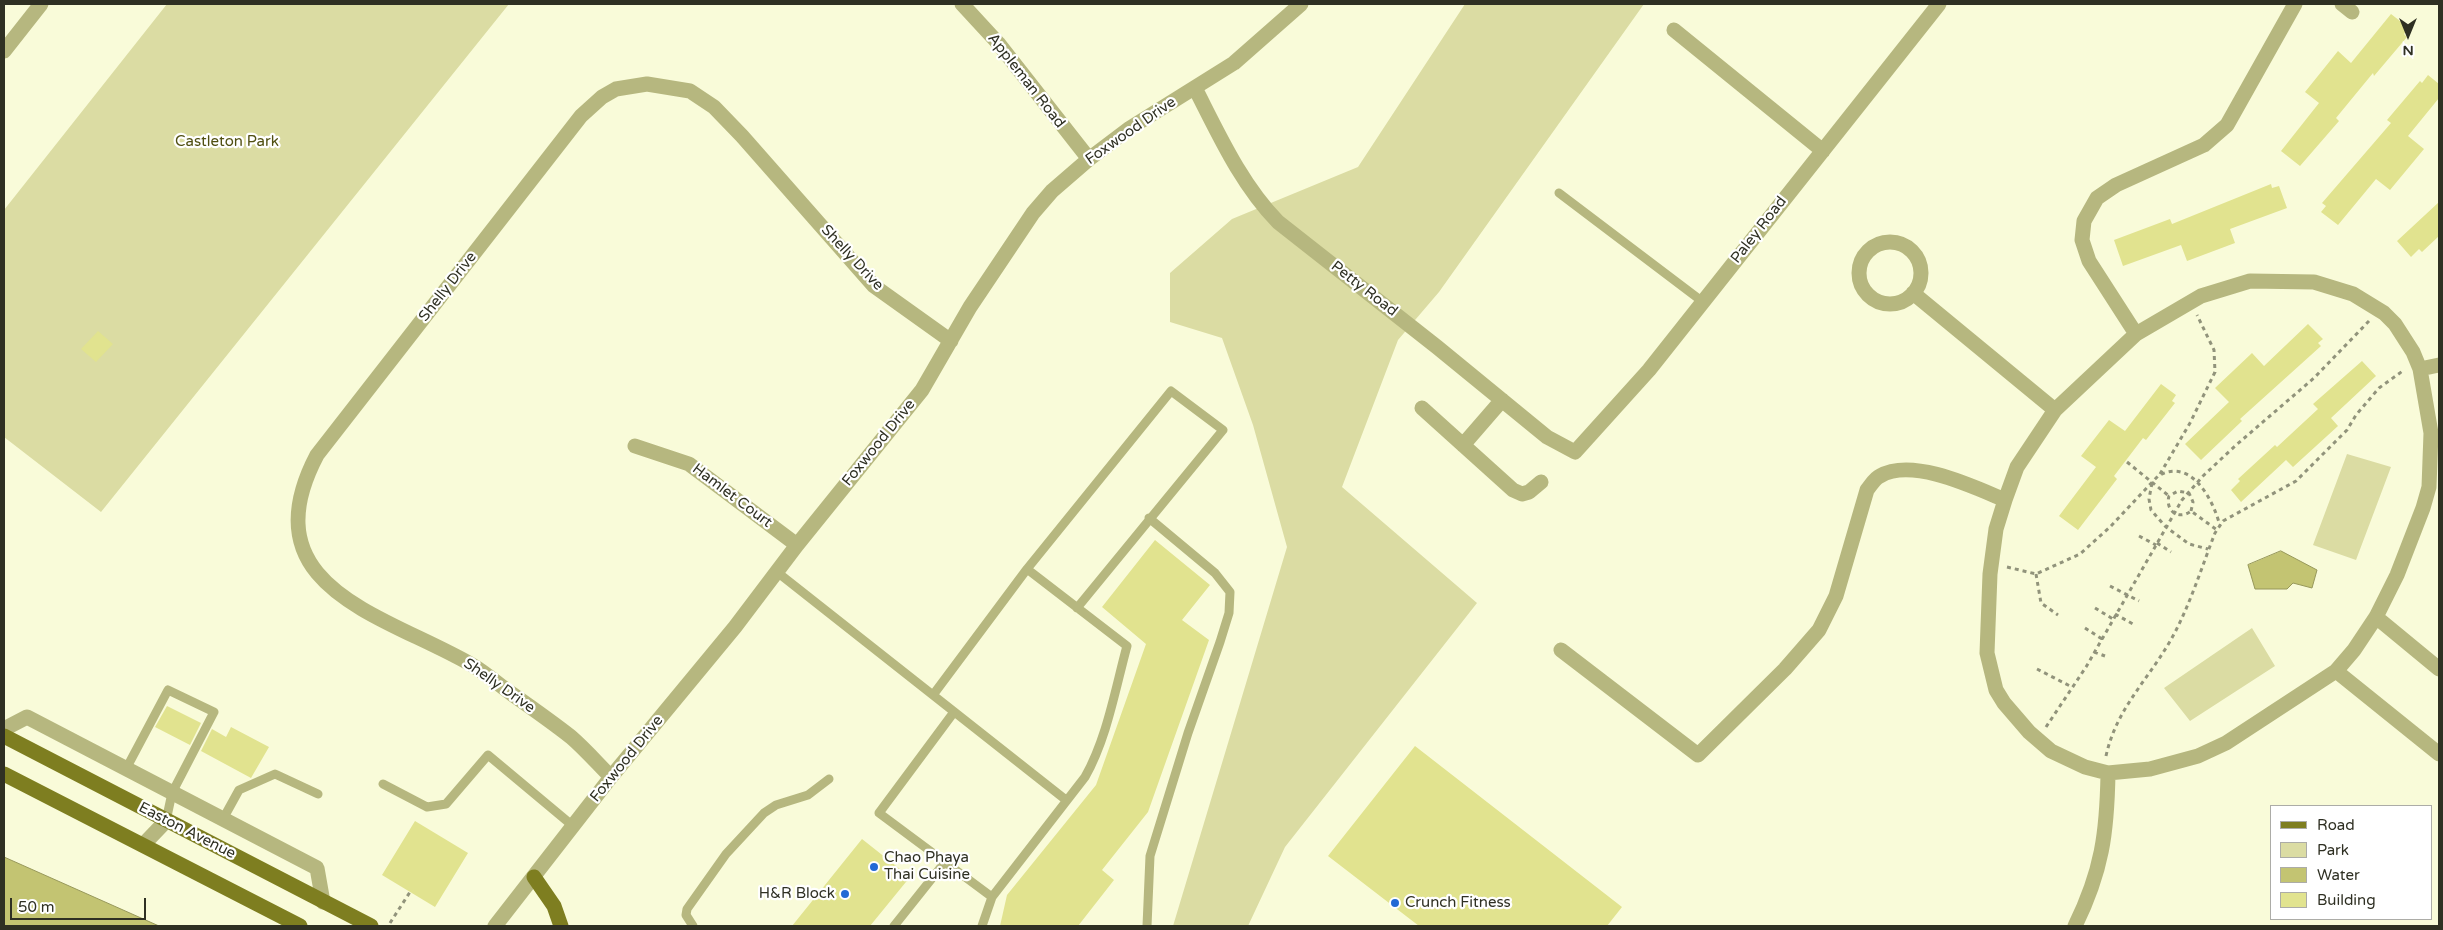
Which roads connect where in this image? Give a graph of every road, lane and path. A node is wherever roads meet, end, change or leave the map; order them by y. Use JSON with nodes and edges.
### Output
{"nodes":[{"id":1,"x":42,"y":4,"type":"edge"},
{"id":2,"x":962,"y":4,"type":"edge"},
{"id":3,"x":1301,"y":4,"type":"edge"},
{"id":4,"x":1939,"y":4,"type":"edge"},
{"id":5,"x":2295,"y":4,"type":"edge"},
{"id":6,"x":1674,"y":30,"type":"dead end"},
{"id":7,"x":4,"y":51,"type":"edge"},
{"id":8,"x":1196,"y":88,"type":"junction"},
{"id":9,"x":1822,"y":151,"type":"junction"},
{"id":10,"x":1088,"y":159,"type":"junction"},
{"id":11,"x":1559,"y":193,"type":"dead end"},
{"id":12,"x":1914,"y":294,"type":"junction"},
{"id":13,"x":1703,"y":302,"type":"junction"},
{"id":14,"x":2191,"y":302,"type":"junction"},
{"id":15,"x":2377,"y":309,"type":"junction"},
{"id":16,"x":2136,"y":334,"type":"junction"},
{"id":17,"x":951,"y":341,"type":"junction"},
{"id":18,"x":2418,"y":365,"type":"junction"},
{"id":19,"x":2439,"y":365,"type":"edge"},
{"id":20,"x":1502,"y":400,"type":"junction"},
{"id":21,"x":1422,"y":408,"type":"dead end"},
{"id":22,"x":2055,"y":410,"type":"junction"},
{"id":23,"x":1463,"y":445,"type":"junction"},
{"id":24,"x":635,"y":446,"type":"dead end"},
{"id":25,"x":1575,"y":452,"type":"joint"},
{"id":26,"x":2127,"y":462,"type":"dead end"},
{"id":27,"x":2158,"y":476,"type":"junction"},
{"id":28,"x":1541,"y":482,"type":"dead end"},
{"id":29,"x":2152,"y":482,"type":"junction"},
{"id":30,"x":2198,"y":482,"type":"junction"},
{"id":31,"x":2188,"y":493,"type":"junction"},
{"id":32,"x":2169,"y":496,"type":"junction"},
{"id":33,"x":2005,"y":500,"type":"junction"},
{"id":34,"x":2191,"y":511,"type":"junction"},
{"id":35,"x":2175,"y":513,"type":"junction"},
{"id":36,"x":1149,"y":518,"type":"junction"},
{"id":37,"x":2166,"y":527,"type":"junction"},
{"id":38,"x":2218,"y":528,"type":"junction"},
{"id":39,"x":2139,"y":536,"type":"dead end"},
{"id":40,"x":2156,"y":544,"type":"junction"},
{"id":41,"x":797,"y":545,"type":"junction"},
{"id":42,"x":2208,"y":549,"type":"junction"},
{"id":43,"x":2171,"y":552,"type":"dead end"},
{"id":44,"x":1991,"y":564,"type":"junction"},
{"id":45,"x":1027,"y":569,"type":"junction"},
{"id":46,"x":777,"y":572,"type":"junction"},
{"id":47,"x":2036,"y":574,"type":"junction"},
{"id":48,"x":2110,"y":586,"type":"dead end"},
{"id":49,"x":2126,"y":594,"type":"junction"},
{"id":50,"x":2139,"y":601,"type":"dead end"},
{"id":51,"x":1078,"y":608,"type":"junction"},
{"id":52,"x":2096,"y":608,"type":"dead end"},
{"id":53,"x":2115,"y":614,"type":"junction"},
{"id":54,"x":2058,"y":615,"type":"dead end"},
{"id":55,"x":2376,"y":617,"type":"junction"},
{"id":56,"x":2113,"y":619,"type":"junction"},
{"id":57,"x":2133,"y":624,"type":"dead end"},
{"id":58,"x":2085,"y":628,"type":"dead end"},
{"id":59,"x":2102,"y":639,"type":"junction"},
{"id":60,"x":1561,"y":650,"type":"dead end"},
{"id":61,"x":2094,"y":652,"type":"junction"},
{"id":62,"x":2105,"y":656,"type":"dead end"},
{"id":63,"x":2037,"y":669,"type":"dead end"},
{"id":64,"x":2439,"y":669,"type":"edge"},
{"id":65,"x":2336,"y":671,"type":"junction"},
{"id":66,"x":2072,"y":687,"type":"junction"},
{"id":67,"x":933,"y":695,"type":"junction"},
{"id":68,"x":954,"y":712,"type":"junction"},
{"id":69,"x":4,"y":729,"type":"edge"},
{"id":70,"x":4,"y":736,"type":"edge"},
{"id":71,"x":2038,"y":740,"type":"junction"},
{"id":72,"x":2439,"y":754,"type":"edge"},
{"id":73,"x":126,"y":769,"type":"junction"},
{"id":74,"x":2106,"y":772,"type":"junction"},
{"id":75,"x":4,"y":774,"type":"edge"},
{"id":76,"x":611,"y":777,"type":"junction"},
{"id":77,"x":829,"y":779,"type":"dead end"},
{"id":78,"x":383,"y":784,"type":"dead end"},
{"id":79,"x":172,"y":793,"type":"junction"},
{"id":80,"x":318,"y":794,"type":"dead end"},
{"id":81,"x":1066,"y":800,"type":"junction"},
{"id":82,"x":223,"y":819,"type":"junction"},
{"id":83,"x":166,"y":822,"type":"junction"},
{"id":84,"x":573,"y":826,"type":"junction"},
{"id":85,"x":143,"y":845,"type":"junction"},
{"id":86,"x":945,"y":862,"type":"junction"},
{"id":87,"x":534,"y":877,"type":"junction"},
{"id":88,"x":410,"y":892,"type":"dead end"},
{"id":89,"x":992,"y":897,"type":"junction"},
{"id":90,"x":323,"y":902,"type":"junction"},
{"id":91,"x":390,"y":923,"type":"dead end"},
{"id":92,"x":300,"y":926,"type":"edge"},
{"id":93,"x":371,"y":926,"type":"edge"},
{"id":94,"x":495,"y":926,"type":"edge"},
{"id":95,"x":561,"y":926,"type":"edge"},
{"id":96,"x":692,"y":926,"type":"edge"},
{"id":97,"x":894,"y":926,"type":"edge"},
{"id":98,"x":982,"y":926,"type":"edge"},
{"id":99,"x":1147,"y":926,"type":"edge"},
{"id":100,"x":2075,"y":926,"type":"edge"}],
"edges":[{"from":1,"to":7,"type":"street"},
{"from":2,"to":10,"type":"street","name":"Appleman Road"},
{"from":3,"to":8,"type":"street","name":"Foxwood Drive"},
{"from":4,"to":9,"type":"street","name":"Paley Road"},
{"from":5,"to":16,"type":"street"},
{"from":6,"to":9,"type":"street"},
{"from":8,"to":10,"type":"street","name":"Foxwood Drive"},
{"from":8,"to":20,"type":"street","name":"Petty Road"},
{"from":9,"to":13,"type":"street","name":"Paley Road"},
{"from":10,"to":17,"type":"street","name":"Foxwood Drive"},
{"from":11,"to":13,"type":"lane"},
{"from":12,"to":12,"type":"street"},
{"from":12,"to":22,"type":"street"},
{"from":13,"to":25,"type":"street","name":"Paley Road"},
{"from":14,"to":15,"type":"street"},
{"from":14,"to":16,"type":"street"},
{"from":14,"to":27,"type":"path"},
{"from":15,"to":18,"type":"street"},
{"from":15,"to":30,"type":"path"},
{"from":16,"to":22,"type":"street"},
{"from":17,"to":41,"type":"street","name":"Foxwood Drive"},
{"from":17,"to":76,"type":"street","name":"Shelly Drive"},
{"from":18,"to":19,"type":"street"},
{"from":18,"to":38,"type":"path"},
{"from":18,"to":55,"type":"street"},
{"from":20,"to":23,"type":"street"},
{"from":20,"to":25,"type":"street","name":"Petty Road"},
{"from":21,"to":23,"type":"street"},
{"from":22,"to":33,"type":"street"},
{"from":23,"to":28,"type":"street"},
{"from":24,"to":41,"type":"street","name":"Hamlet Court"},
{"from":26,"to":29,"type":"path"},
{"from":27,"to":29,"type":"path"},
{"from":27,"to":30,"type":"path"},
{"from":29,"to":32,"type":"path"},
{"from":29,"to":37,"type":"path"},
{"from":29,"to":47,"type":"path"},
{"from":30,"to":31,"type":"path"},
{"from":30,"to":38,"type":"path"},
{"from":31,"to":32,"type":"path"},
{"from":31,"to":34,"type":"path"},
{"from":31,"to":35,"type":"path"},
{"from":32,"to":35,"type":"path"},
{"from":33,"to":44,"type":"street"},
{"from":33,"to":60,"type":"street"},
{"from":34,"to":35,"type":"path"},
{"from":34,"to":38,"type":"path"},
{"from":35,"to":37,"type":"path"},
{"from":36,"to":45,"type":"lane"},
{"from":36,"to":51,"type":"lane"},
{"from":36,"to":99,"type":"lane"},
{"from":37,"to":40,"type":"path"},
{"from":37,"to":42,"type":"path"},
{"from":38,"to":42,"type":"path"},
{"from":39,"to":40,"type":"path"},
{"from":40,"to":43,"type":"path"},
{"from":40,"to":49,"type":"path"},
{"from":41,"to":46,"type":"street","name":"Foxwood Drive"},
{"from":42,"to":74,"type":"path"},
{"from":44,"to":47,"type":"path"},
{"from":44,"to":71,"type":"street"},
{"from":45,"to":51,"type":"lane"},
{"from":45,"to":67,"type":"lane"},
{"from":46,"to":67,"type":"lane"},
{"from":46,"to":76,"type":"street","name":"Foxwood Drive"},
{"from":47,"to":54,"type":"path"},
{"from":48,"to":49,"type":"path"},
{"from":49,"to":50,"type":"path"},
{"from":49,"to":53,"type":"path"},
{"from":51,"to":81,"type":"lane"},
{"from":52,"to":56,"type":"path"},
{"from":53,"to":56,"type":"path"},
{"from":53,"to":57,"type":"path"},
{"from":55,"to":64,"type":"street"},
{"from":55,"to":65,"type":"street"},
{"from":56,"to":59,"type":"path"},
{"from":58,"to":59,"type":"path"},
{"from":59,"to":61,"type":"path"},
{"from":61,"to":62,"type":"path"},
{"from":61,"to":66,"type":"path"},
{"from":63,"to":66,"type":"path"},
{"from":65,"to":72,"type":"street"},
{"from":65,"to":74,"type":"street"},
{"from":66,"to":71,"type":"path"},
{"from":67,"to":68,"type":"lane"},
{"from":68,"to":81,"type":"lane"},
{"from":68,"to":86,"type":"lane"},
{"from":69,"to":73,"type":"street"},
{"from":70,"to":83,"type":"main road","name":"Easton Avenue"},
{"from":71,"to":74,"type":"street"},
{"from":73,"to":79,"type":"street"},
{"from":73,"to":79,"type":"lane"},
{"from":74,"to":100,"type":"street"},
{"from":75,"to":85,"type":"main road"},
{"from":76,"to":84,"type":"street","name":"Foxwood Drive"},
{"from":77,"to":96,"type":"lane"},
{"from":78,"to":84,"type":"lane"},
{"from":79,"to":82,"type":"street"},
{"from":79,"to":83,"type":"lane"},
{"from":80,"to":82,"type":"lane"},
{"from":81,"to":89,"type":"lane"},
{"from":82,"to":90,"type":"street"},
{"from":83,"to":85,"type":"street"},
{"from":83,"to":90,"type":"main road","name":"Easton Avenue"},
{"from":84,"to":87,"type":"street","name":"Foxwood Drive"},
{"from":85,"to":92,"type":"main road"},
{"from":86,"to":89,"type":"lane"},
{"from":86,"to":97,"type":"lane"},
{"from":87,"to":94,"type":"street","name":"Foxwood Drive"},
{"from":87,"to":95,"type":"main road"},
{"from":88,"to":91,"type":"path"},
{"from":89,"to":98,"type":"lane"},
{"from":90,"to":93,"type":"main road","name":"Easton Avenue"}]}
